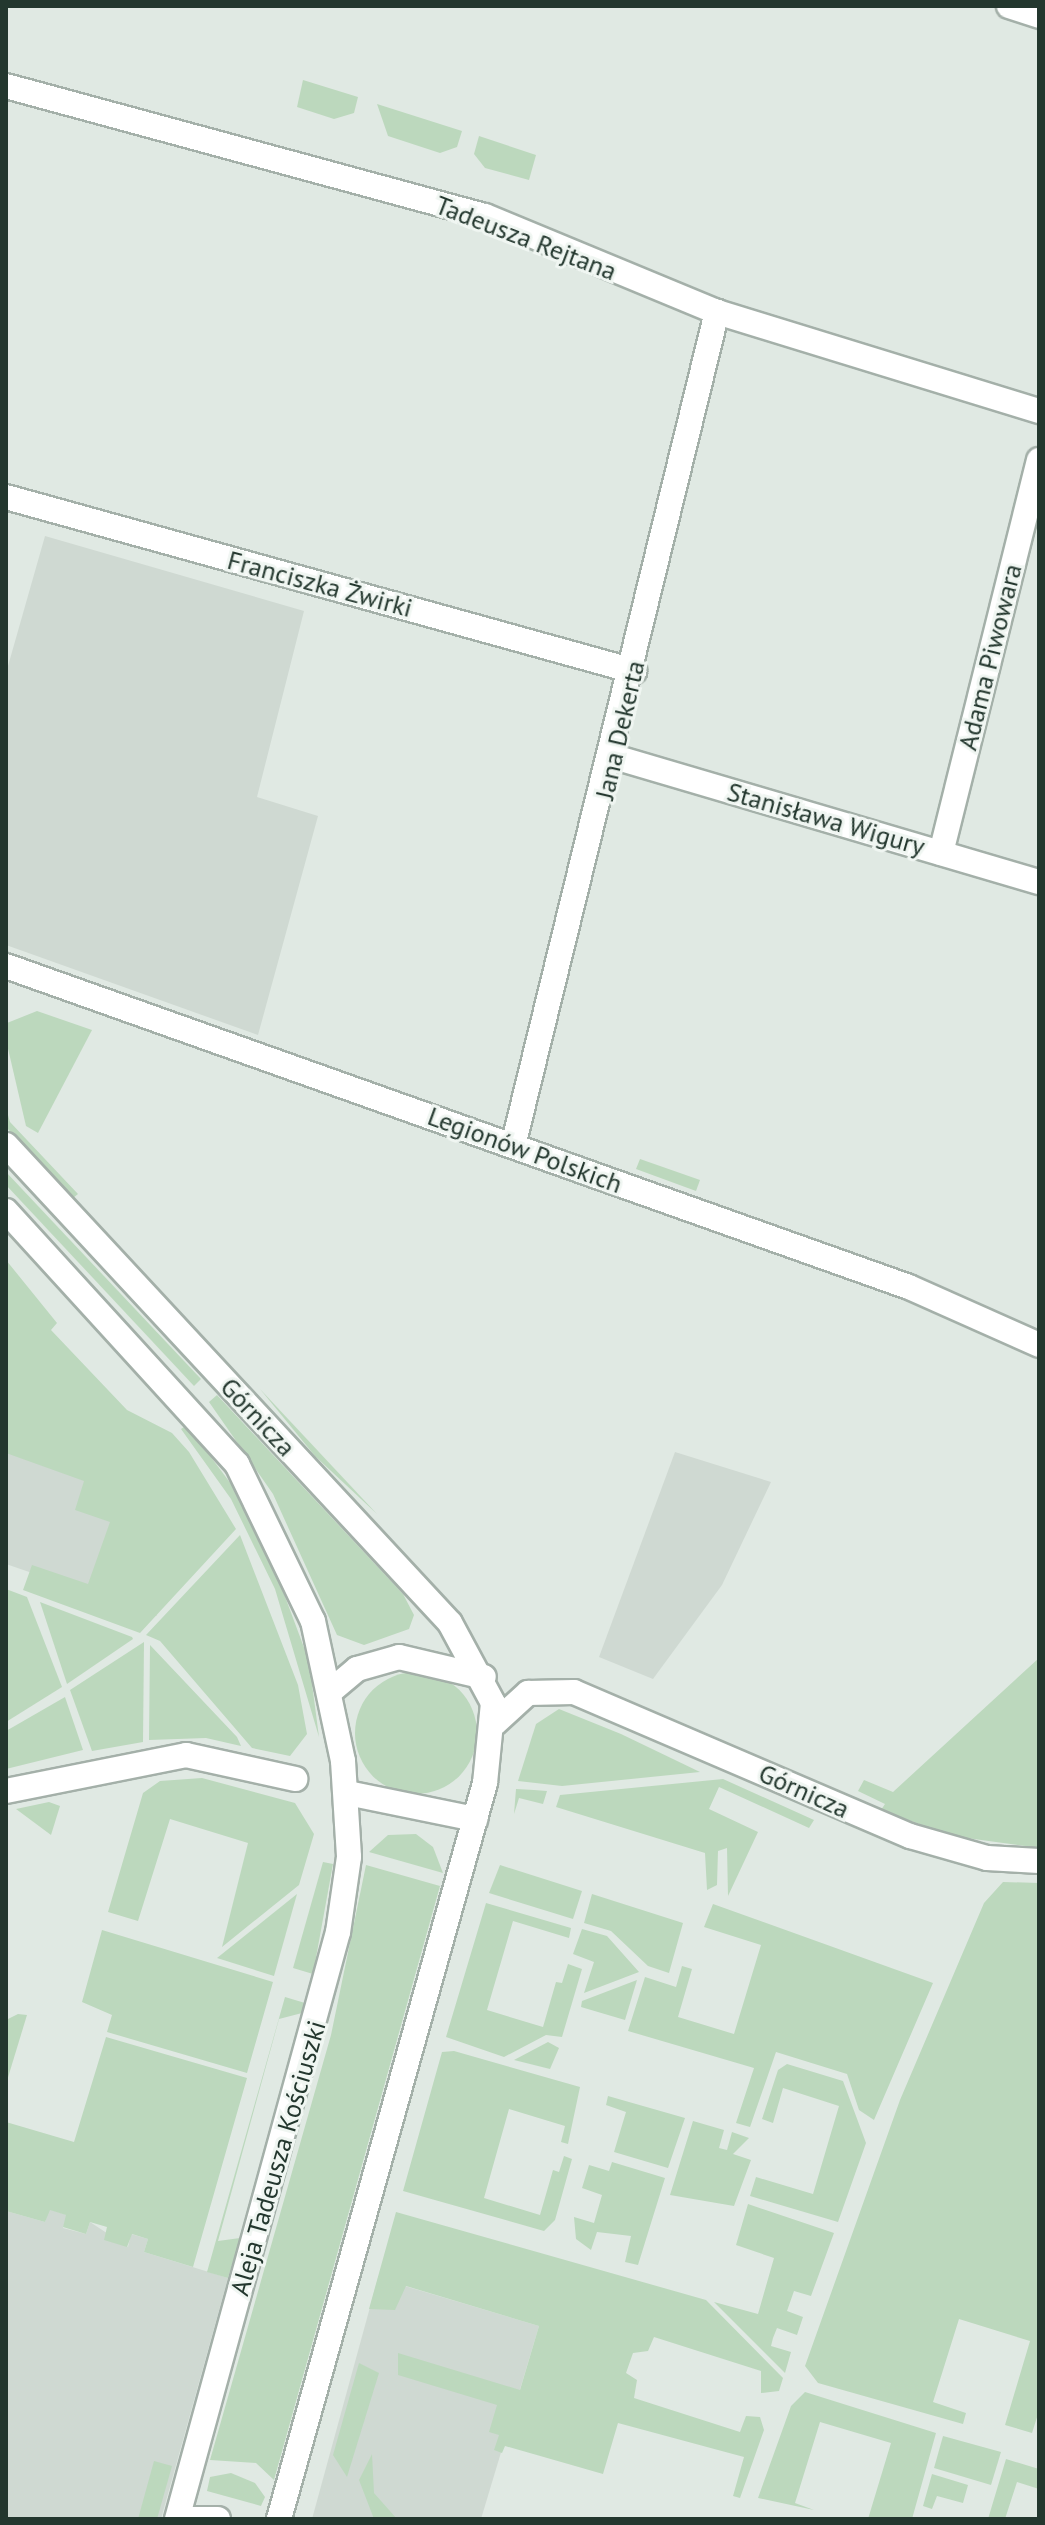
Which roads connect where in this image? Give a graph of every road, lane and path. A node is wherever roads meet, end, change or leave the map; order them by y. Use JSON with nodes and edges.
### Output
{"nodes":[{"id":1,"x":1009,"y":6,"type":"edge"},
{"id":2,"x":1039,"y":16,"type":"edge"},
{"id":3,"x":6,"y":86,"type":"edge"},
{"id":4,"x":717,"y":312,"type":"junction"},
{"id":5,"x":1039,"y":411,"type":"edge"},
{"id":6,"x":1039,"y":460,"type":"edge"},
{"id":7,"x":6,"y":497,"type":"edge"},
{"id":8,"x":634,"y":671,"type":"junction"},
{"id":9,"x":614,"y":757,"type":"junction"},
{"id":10,"x":941,"y":853,"type":"junction"},
{"id":11,"x":1039,"y":882,"type":"edge"},
{"id":12,"x":8,"y":969,"type":"edge"},
{"id":13,"x":513,"y":1146,"type":"junction"},
{"id":14,"x":11,"y":1154,"type":"edge"},
{"id":15,"x":6,"y":1211,"type":"edge"},
{"id":16,"x":1039,"y":1345,"type":"edge"},
{"id":17,"x":484,"y":1677,"type":"junction"},
{"id":18,"x":332,"y":1690,"type":"junction"},
{"id":19,"x":495,"y":1723,"type":"junction"},
{"id":20,"x":295,"y":1779,"type":"dead end"},
{"id":21,"x":6,"y":1791,"type":"edge"},
{"id":22,"x":347,"y":1793,"type":"junction"},
{"id":23,"x":475,"y":1819,"type":"junction"},
{"id":24,"x":1039,"y":1861,"type":"edge"},
{"id":25,"x":177,"y":2519,"type":"edge"},
{"id":26,"x":187,"y":2519,"type":"edge"},
{"id":27,"x":218,"y":2519,"type":"edge"},
{"id":28,"x":279,"y":2519,"type":"edge"}],
"edges":[{"from":1,"to":2,"type":"street"},
{"from":3,"to":4,"type":"street","name":"Tadeusza Rejtana"},
{"from":4,"to":5,"type":"street","name":"Tadeusza Rejtana"},
{"from":4,"to":8,"type":"street","name":"Jana Dekerta"},
{"from":6,"to":10,"type":"street","name":"Adama Piwowara"},
{"from":7,"to":8,"type":"street","name":"Franciszka Żwirki"},
{"from":8,"to":9,"type":"street","name":"Jana Dekerta"},
{"from":9,"to":10,"type":"street","name":"Stanisława Wigury"},
{"from":9,"to":13,"type":"street","name":"Jana Dekerta"},
{"from":10,"to":11,"type":"street","name":"Stanisława Wigury"},
{"from":12,"to":13,"type":"street","name":"Legionów Polskich"},
{"from":13,"to":16,"type":"street","name":"Legionów Polskich"},
{"from":14,"to":17,"type":"street","name":"Górnicza"},
{"from":15,"to":18,"type":"street","name":"Górnicza"},
{"from":17,"to":18,"type":"street"},
{"from":17,"to":19,"type":"street"},
{"from":18,"to":22,"type":"street"},
{"from":19,"to":23,"type":"street"},
{"from":19,"to":24,"type":"street","name":"Górnicza"},
{"from":20,"to":21,"type":"street"},
{"from":22,"to":23,"type":"street"},
{"from":22,"to":25,"type":"street","name":"Aleja Tadeusza Kościuszki"},
{"from":23,"to":28,"type":"street"},
{"from":26,"to":27,"type":"street"}]}
